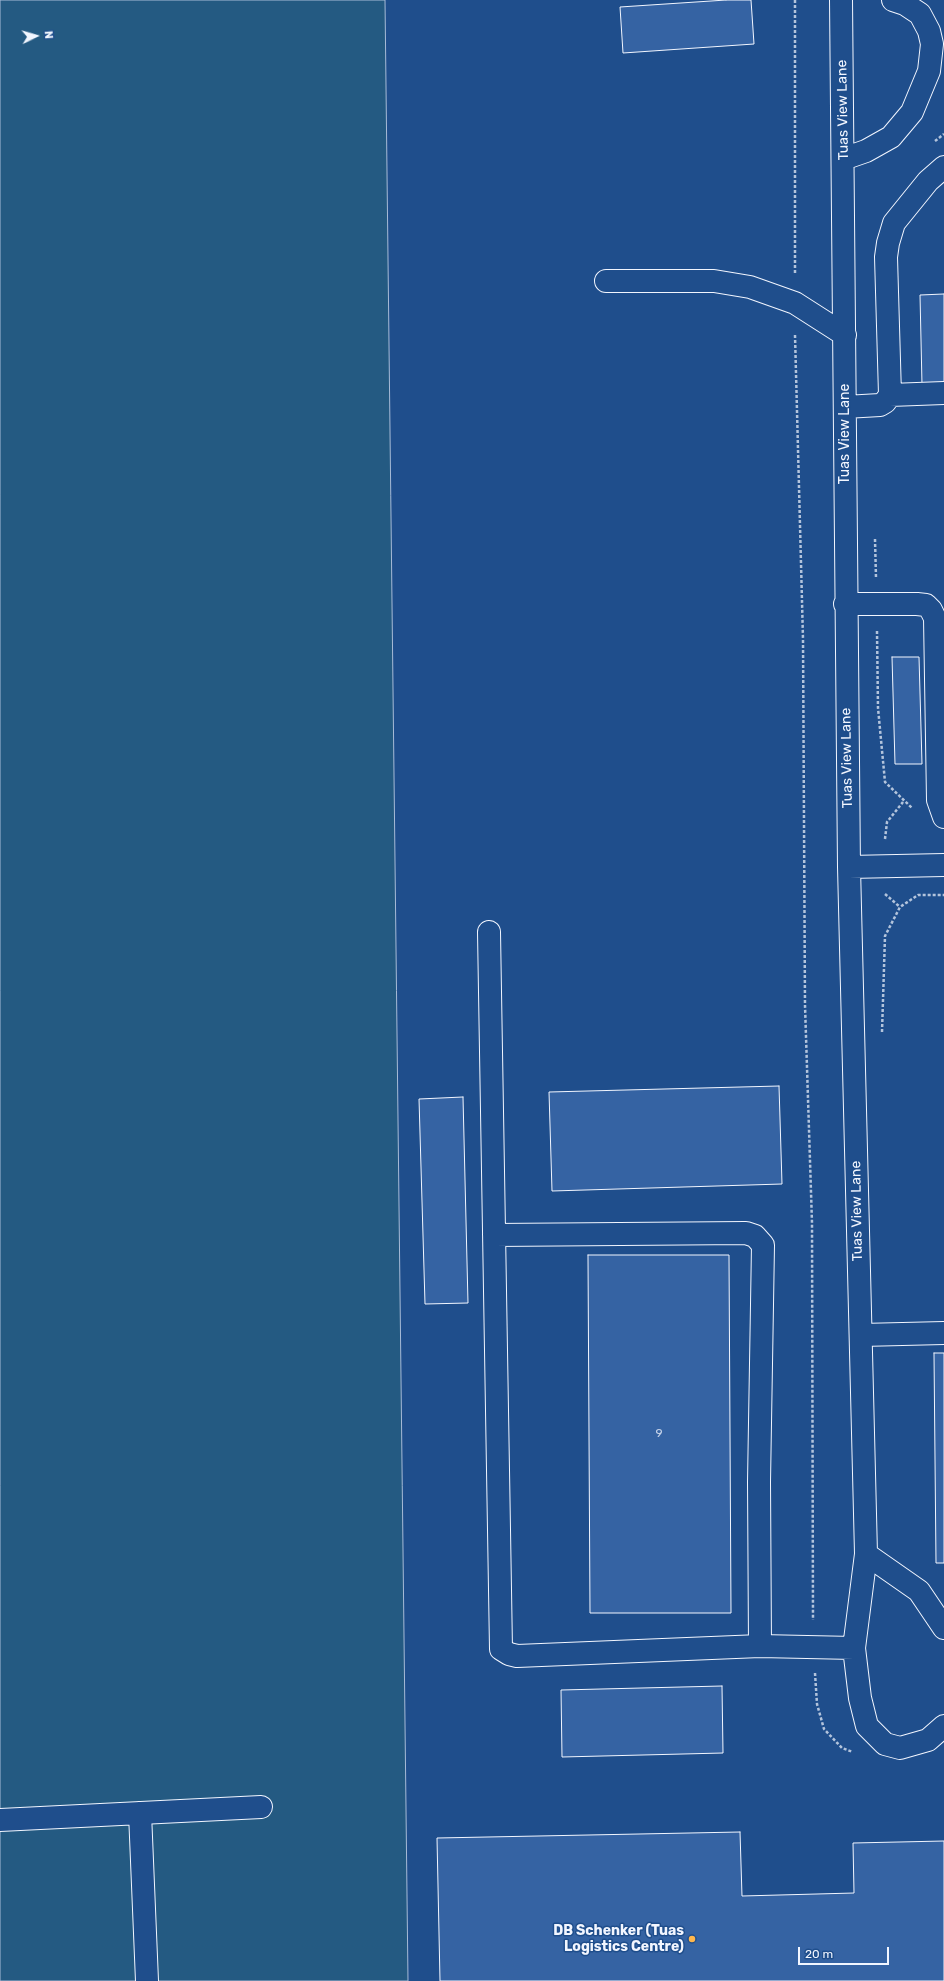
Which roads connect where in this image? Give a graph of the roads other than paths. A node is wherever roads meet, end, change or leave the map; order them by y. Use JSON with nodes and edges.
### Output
{"nodes":[{"id":1,"x":841,"y":0,"type":"edge"},
{"id":2,"x":893,"y":0,"type":"edge"},
{"id":3,"x":843,"y":160,"type":"junction"},
{"id":4,"x":944,"y":168,"type":"edge"},
{"id":5,"x":606,"y":281,"type":"dead end"},
{"id":6,"x":845,"y":335,"type":"junction"},
{"id":7,"x":944,"y":393,"type":"edge"},
{"id":8,"x":890,"y":395,"type":"junction"},
{"id":9,"x":845,"y":406,"type":"junction"},
{"id":10,"x":845,"y":604,"type":"junction"},
{"id":11,"x":944,"y":816,"type":"edge"},
{"id":12,"x":944,"y":866,"type":"edge"},
{"id":13,"x":849,"y":867,"type":"junction"},
{"id":14,"x":489,"y":932,"type":"dead end"},
{"id":15,"x":494,"y":1235,"type":"junction"},
{"id":16,"x":944,"y":1333,"type":"edge"},
{"id":17,"x":861,"y":1335,"type":"junction"},
{"id":18,"x":866,"y":1554,"type":"junction"},
{"id":19,"x":944,"y":1628,"type":"edge"},
{"id":20,"x":760,"y":1646,"type":"junction"},
{"id":21,"x":854,"y":1648,"type":"junction"},
{"id":22,"x":944,"y":1726,"type":"edge"},
{"id":23,"x":261,"y":1807,"type":"dead end"},
{"id":24,"x":140,"y":1813,"type":"junction"},
{"id":25,"x":0,"y":1820,"type":"edge"},
{"id":26,"x":147,"y":1981,"type":"edge"}],
"edges":[{"from":1,"to":3,"type":"lane","name":"Tuas View Lane"},
{"from":2,"to":3,"type":"lane"},
{"from":3,"to":6,"type":"lane","name":"Tuas View Lane"},
{"from":4,"to":8,"type":"lane"},
{"from":5,"to":6,"type":"lane"},
{"from":6,"to":9,"type":"lane","name":"Tuas View Lane"},
{"from":7,"to":8,"type":"lane"},
{"from":8,"to":9,"type":"lane"},
{"from":9,"to":10,"type":"lane","name":"Tuas View Lane"},
{"from":10,"to":11,"type":"lane"},
{"from":10,"to":13,"type":"lane","name":"Tuas View Lane"},
{"from":12,"to":13,"type":"lane"},
{"from":13,"to":17,"type":"lane","name":"Tuas View Lane"},
{"from":14,"to":15,"type":"lane"},
{"from":15,"to":20,"type":"lane"},
{"from":15,"to":20,"type":"lane"},
{"from":16,"to":17,"type":"lane"},
{"from":17,"to":18,"type":"lane","name":"Tuas View Lane"},
{"from":18,"to":19,"type":"lane"},
{"from":18,"to":21,"type":"lane","name":"Tuas View Lane"},
{"from":20,"to":21,"type":"lane"},
{"from":21,"to":22,"type":"lane","name":"Tuas View Lane"},
{"from":23,"to":24,"type":"lane"},
{"from":24,"to":25,"type":"lane"},
{"from":24,"to":26,"type":"lane"}]}
